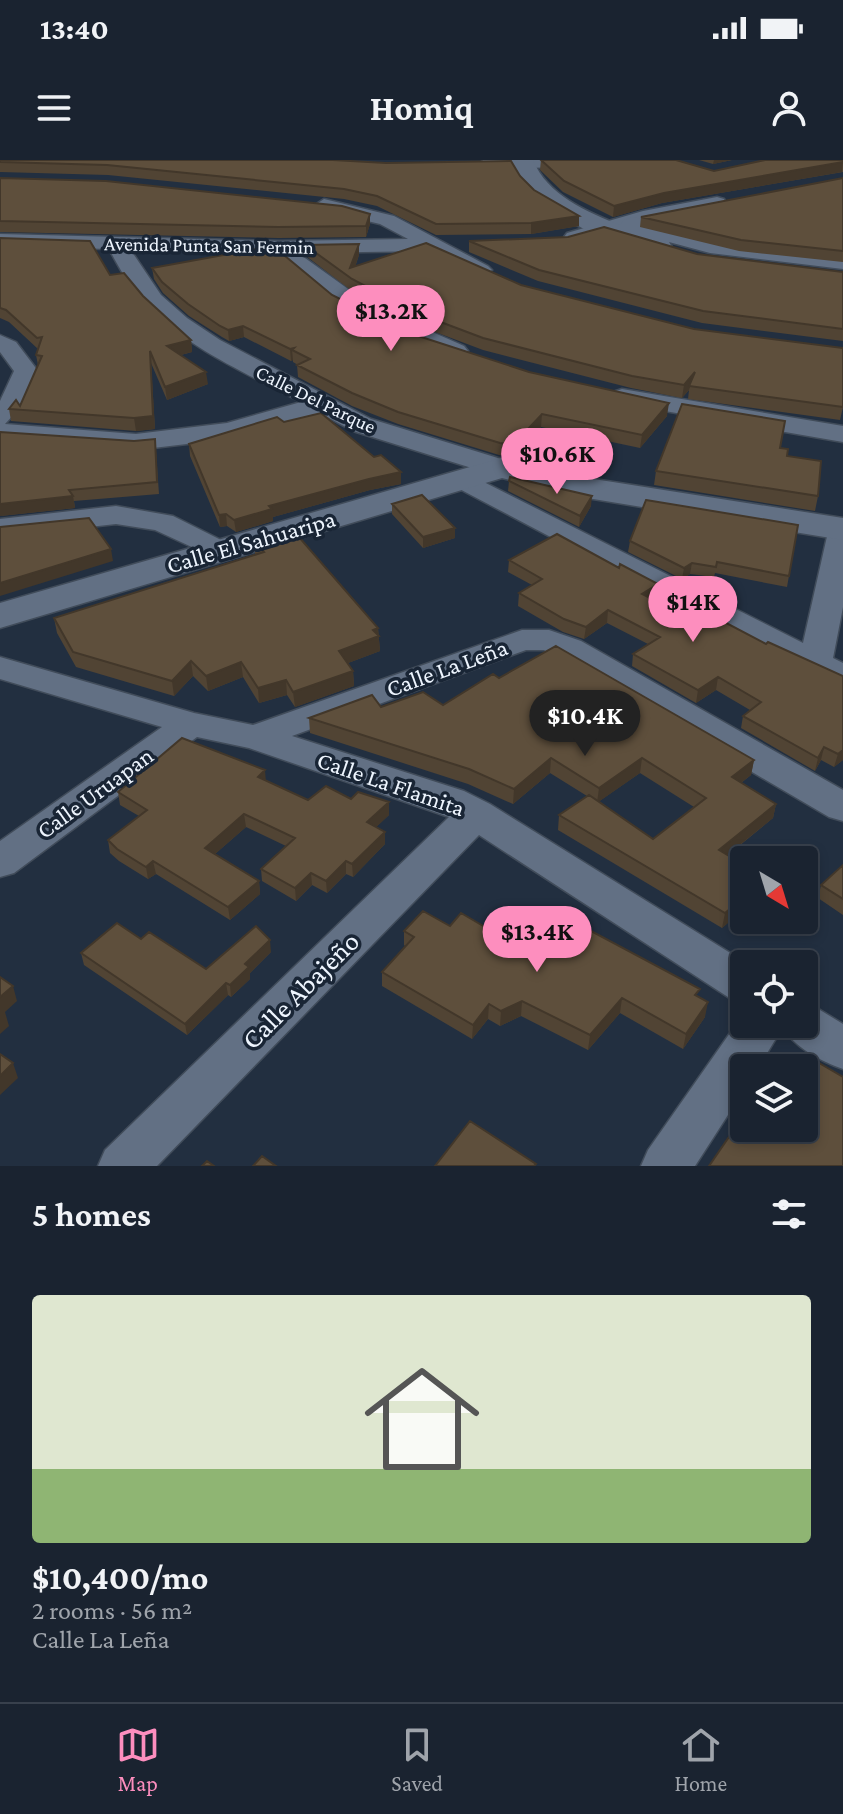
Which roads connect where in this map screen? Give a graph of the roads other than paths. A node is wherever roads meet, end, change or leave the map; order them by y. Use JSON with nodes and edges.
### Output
{"nodes":[{"id":1,"x":632,"y":160,"type":"edge"},
{"id":2,"x":533,"y":162,"type":"edge"},
{"id":3,"x":476,"y":164,"type":"edge"},
{"id":4,"x":740,"y":199,"type":"edge"},
{"id":5,"x":302,"y":203,"type":"edge"},
{"id":6,"x":615,"y":226,"type":"junction"},
{"id":7,"x":0,"y":240,"type":"edge"},
{"id":8,"x":555,"y":240,"type":"edge"},
{"id":9,"x":472,"y":244,"type":"edge"},
{"id":10,"x":117,"y":245,"type":"junction"},
{"id":11,"x":433,"y":245,"type":"junction"},
{"id":12,"x":279,"y":247,"type":"junction"},
{"id":13,"x":843,"y":261,"type":"edge"},
{"id":14,"x":843,"y":273,"type":"edge"},
{"id":15,"x":504,"y":279,"type":"edge"},
{"id":16,"x":0,"y":342,"type":"edge"},
{"id":17,"x":484,"y":360,"type":"edge"},
{"id":18,"x":595,"y":392,"type":"edge"},
{"id":19,"x":323,"y":404,"type":"junction"},
{"id":20,"x":0,"y":418,"type":"edge"},
{"id":21,"x":0,"y":432,"type":"edge"},
{"id":22,"x":843,"y":434,"type":"edge"},
{"id":23,"x":501,"y":468,"type":"junction"},
{"id":24,"x":462,"y":479,"type":"junction"},
{"id":25,"x":0,"y":528,"type":"edge"},
{"id":26,"x":843,"y":530,"type":"edge"},
{"id":27,"x":220,"y":551,"type":"junction"},
{"id":28,"x":0,"y":616,"type":"edge"},
{"id":29,"x":0,"y":668,"type":"edge"},
{"id":30,"x":829,"y":670,"type":"edge"},
{"id":31,"x":191,"y":724,"type":"junction"},
{"id":32,"x":255,"y":737,"type":"junction"},
{"id":33,"x":843,"y":807,"type":"edge"},
{"id":34,"x":476,"y":814,"type":"junction"},
{"id":35,"x":0,"y":862,"type":"edge"},
{"id":36,"x":730,"y":975,"type":"edge"},
{"id":37,"x":818,"y":1032,"type":"edge"},
{"id":38,"x":753,"y":1038,"type":"edge"},
{"id":39,"x":843,"y":1049,"type":"edge"},
{"id":40,"x":123,"y":1166,"type":"edge"},
{"id":41,"x":666,"y":1166,"type":"edge"}],
"edges":[{"from":1,"to":2,"type":"street"},
{"from":2,"to":3,"type":"street"},
{"from":2,"to":6,"type":"main road"},
{"from":4,"to":6,"type":"street"},
{"from":5,"to":11,"type":"street"},
{"from":6,"to":8,"type":"street"},
{"from":6,"to":13,"type":"main road"},
{"from":6,"to":14,"type":"main road"},
{"from":7,"to":10,"type":"street","name":"Avenida Punta San Fermin"},
{"from":9,"to":11,"type":"street","name":"Avenida Punta San Fermin"},
{"from":10,"to":12,"type":"street","name":"Avenida Punta San Fermin"},
{"from":10,"to":19,"type":"street","name":"Calle Del Parque"},
{"from":11,"to":12,"type":"street","name":"Avenida Punta San Fermin"},
{"from":11,"to":15,"type":"street"},
{"from":12,"to":17,"type":"street"},
{"from":16,"to":20,"type":"street"},
{"from":18,"to":22,"type":"street"},
{"from":19,"to":21,"type":"street"},
{"from":19,"to":23,"type":"street","name":"Calle Del Parque"},
{"from":23,"to":24,"type":"street","name":"Calle El Sahuaripa"},
{"from":23,"to":26,"type":"street","name":"Calle Del Parque"},
{"from":24,"to":27,"type":"street","name":"Calle El Sahuaripa"},
{"from":24,"to":30,"type":"street"},
{"from":25,"to":27,"type":"street"},
{"from":26,"to":30,"type":"street"},
{"from":27,"to":28,"type":"street","name":"Calle El Sahuaripa"},
{"from":29,"to":31,"type":"street","name":"Calle La Flamita"},
{"from":31,"to":32,"type":"street","name":"Calle La Flamita"},
{"from":31,"to":35,"type":"street","name":"Calle Uruapan"},
{"from":32,"to":33,"type":"street","name":"Calle La Leña"},
{"from":32,"to":34,"type":"street","name":"Calle La Flamita"},
{"from":34,"to":36,"type":"street","name":"Calle La Flamita"},
{"from":34,"to":40,"type":"street","name":"Calle Abajeño"},
{"from":37,"to":39,"type":"street"},
{"from":38,"to":41,"type":"street"}]}
